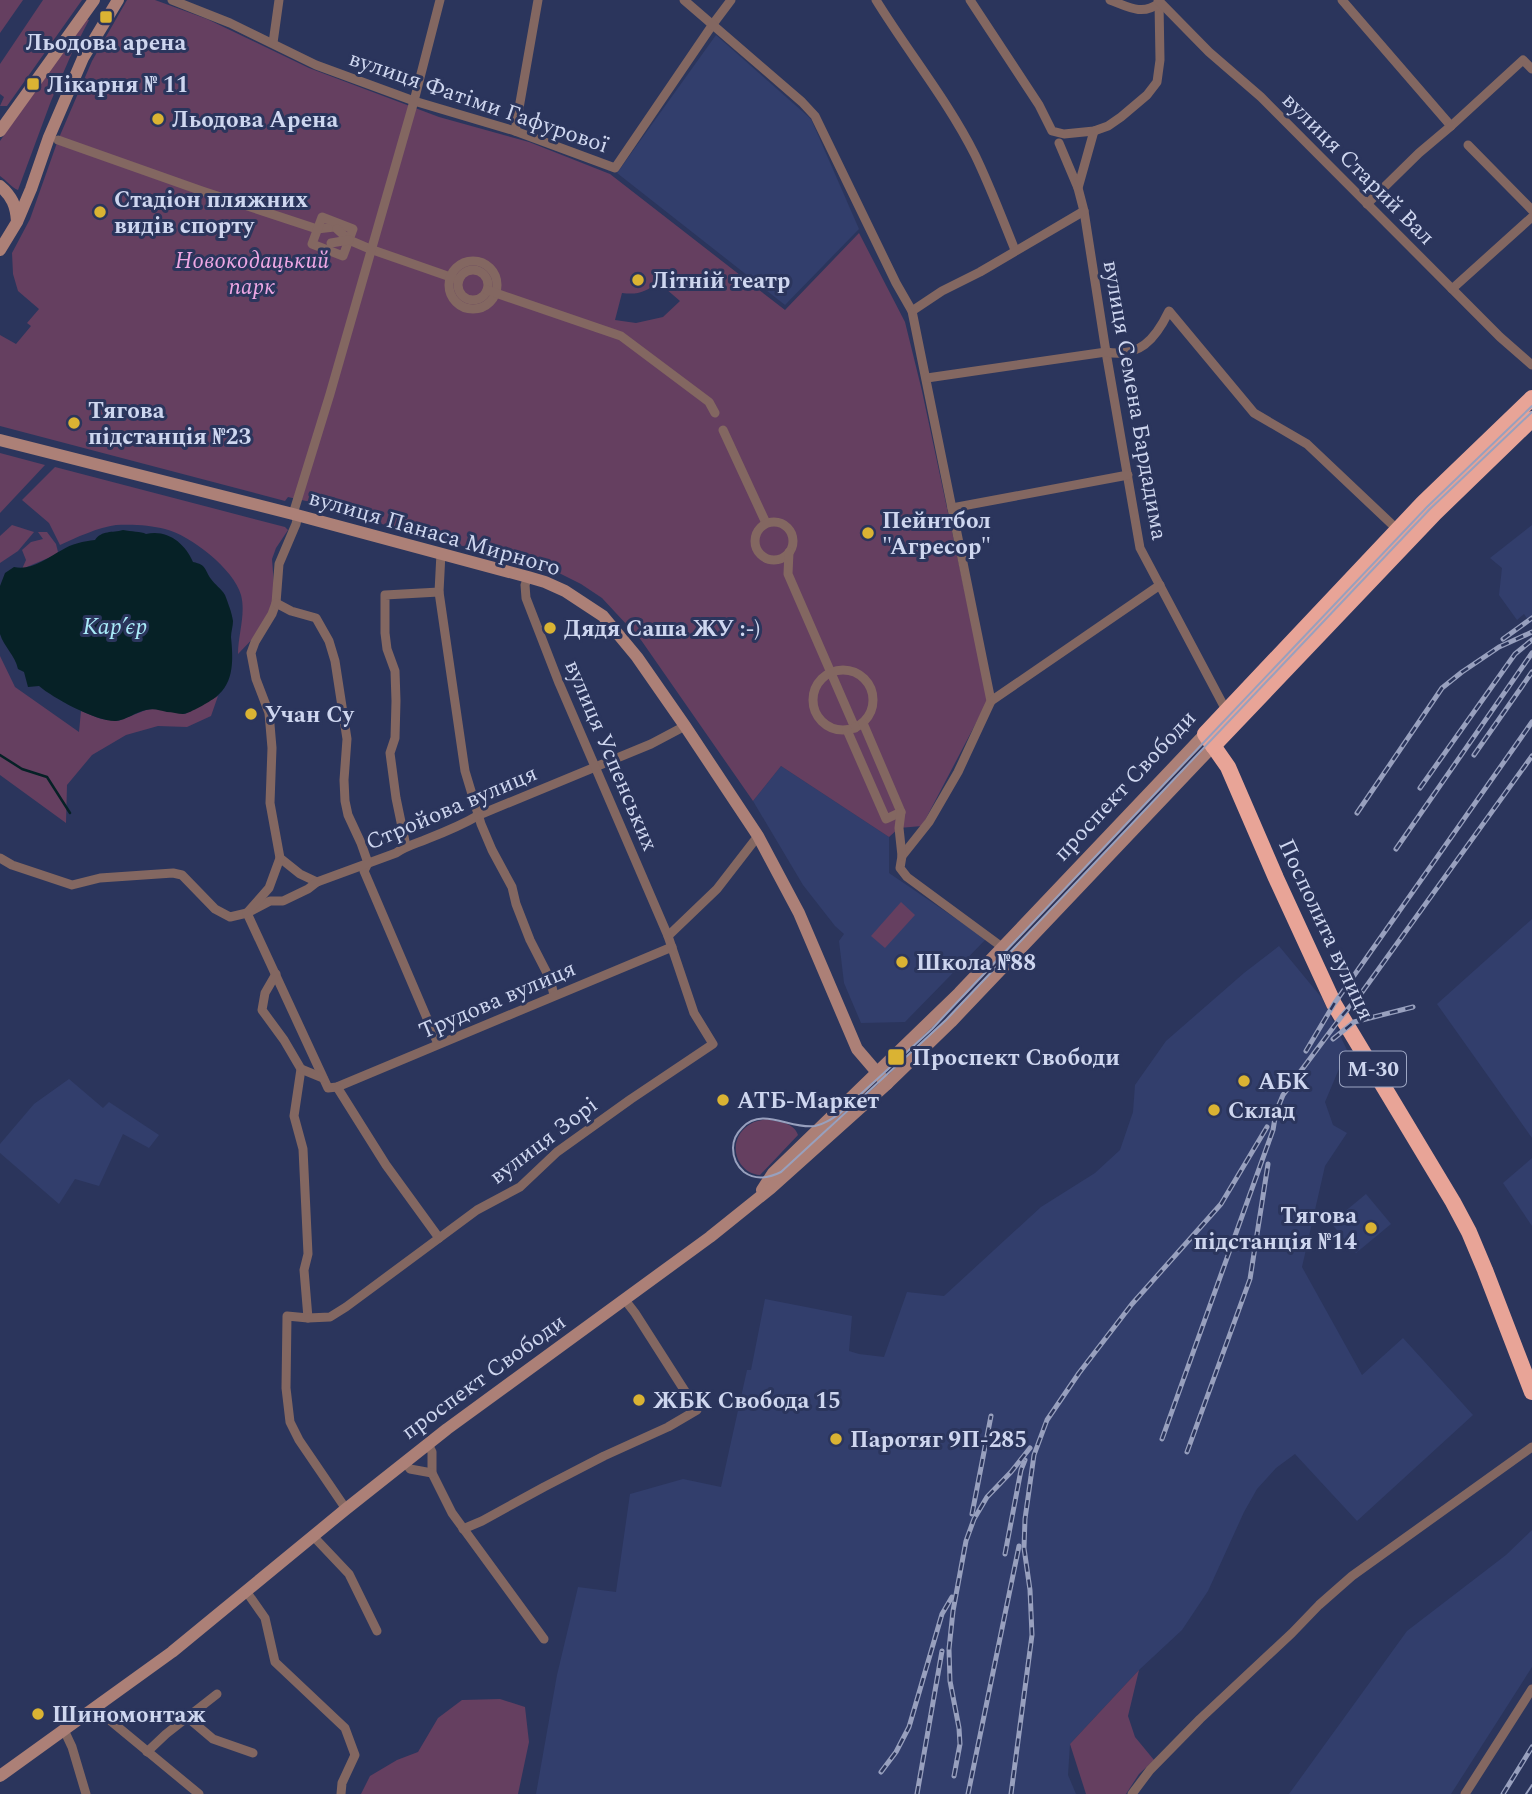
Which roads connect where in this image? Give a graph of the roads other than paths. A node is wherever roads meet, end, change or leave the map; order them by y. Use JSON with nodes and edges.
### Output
{"nodes":[{"id":1,"x":94,"y":0,"type":"edge"},
{"id":2,"x":118,"y":0,"type":"edge"},
{"id":3,"x":172,"y":0,"type":"edge"},
{"id":4,"x":279,"y":0,"type":"edge"},
{"id":5,"x":440,"y":0,"type":"edge"},
{"id":6,"x":538,"y":0,"type":"edge"},
{"id":7,"x":684,"y":0,"type":"edge"},
{"id":8,"x":731,"y":0,"type":"edge"},
{"id":9,"x":876,"y":0,"type":"edge"},
{"id":10,"x":970,"y":0,"type":"edge"},
{"id":11,"x":1110,"y":0,"type":"edge"},
{"id":12,"x":1342,"y":0,"type":"edge"},
{"id":13,"x":1158,"y":1,"type":"edge"},
{"id":14,"x":713,"y":24,"type":"junction"},
{"id":15,"x":273,"y":43,"type":"junction"},
{"id":16,"x":1532,"y":69,"type":"edge"},
{"id":17,"x":414,"y":101,"type":"junction"},
{"id":18,"x":1451,"y":126,"type":"junction"},
{"id":19,"x":0,"y":131,"type":"edge"},
{"id":20,"x":515,"y":131,"type":"junction"},
{"id":21,"x":1094,"y":131,"type":"junction"},
{"id":22,"x":58,"y":140,"type":"dead end"},
{"id":23,"x":1059,"y":143,"type":"dead end"},
{"id":24,"x":1468,"y":145,"type":"dead end"},
{"id":25,"x":0,"y":186,"type":"edge"},
{"id":26,"x":1078,"y":188,"type":"junction"},
{"id":27,"x":1367,"y":204,"type":"junction"},
{"id":28,"x":1084,"y":211,"type":"junction"},
{"id":29,"x":1532,"y":211,"type":"edge"},
{"id":30,"x":1532,"y":217,"type":"edge"},
{"id":31,"x":17,"y":222,"type":"junction"},
{"id":32,"x":317,"y":229,"type":"junction"},
{"id":33,"x":349,"y":240,"type":"junction"},
{"id":34,"x":370,"y":249,"type":"junction"},
{"id":35,"x":0,"y":250,"type":"edge"},
{"id":36,"x":1015,"y":250,"type":"junction"},
{"id":37,"x":455,"y":279,"type":"junction"},
{"id":38,"x":1452,"y":289,"type":"junction"},
{"id":39,"x":491,"y":292,"type":"junction"},
{"id":40,"x":912,"y":311,"type":"junction"},
{"id":41,"x":1105,"y":352,"type":"junction"},
{"id":42,"x":1532,"y":365,"type":"edge"},
{"id":43,"x":927,"y":378,"type":"junction"},
{"id":44,"x":1532,"y":398,"type":"edge"},
{"id":45,"x":715,"y":413,"type":"dead end"},
{"id":46,"x":1532,"y":419,"type":"edge"},
{"id":47,"x":723,"y":430,"type":"dead end"},
{"id":48,"x":0,"y":440,"type":"edge"},
{"id":49,"x":1128,"y":475,"type":"junction"},
{"id":50,"x":952,"y":508,"type":"junction"},
{"id":51,"x":296,"y":514,"type":"junction"},
{"id":52,"x":766,"y":523,"type":"junction"},
{"id":53,"x":1403,"y":535,"type":"junction"},
{"id":54,"x":789,"y":552,"type":"junction"},
{"id":55,"x":442,"y":553,"type":"junction"},
{"id":56,"x":772,"y":559,"type":"junction"},
{"id":57,"x":788,"y":573,"type":"junction"},
{"id":58,"x":528,"y":577,"type":"junction"},
{"id":59,"x":1160,"y":585,"type":"junction"},
{"id":60,"x":439,"y":592,"type":"junction"},
{"id":61,"x":276,"y":603,"type":"junction"},
{"id":62,"x":825,"y":659,"type":"junction"},
{"id":63,"x":847,"y":670,"type":"junction"},
{"id":64,"x":831,"y":672,"type":"junction"},
{"id":65,"x":819,"y":682,"type":"junction"},
{"id":66,"x":991,"y":701,"type":"junction"},
{"id":67,"x":1231,"y":716,"type":"junction"},
{"id":68,"x":685,"y":726,"type":"junction"},
{"id":69,"x":855,"y":727,"type":"junction"},
{"id":70,"x":1209,"y":740,"type":"junction"},
{"id":71,"x":595,"y":766,"type":"junction"},
{"id":72,"x":891,"y":788,"type":"junction"},
{"id":73,"x":875,"y":795,"type":"junction"},
{"id":74,"x":901,"y":812,"type":"junction"},
{"id":75,"x":479,"y":816,"type":"junction"},
{"id":76,"x":886,"y":819,"type":"junction"},
{"id":77,"x":899,"y":828,"type":"junction"},
{"id":78,"x":758,"y":836,"type":"junction"},
{"id":79,"x":406,"y":846,"type":"junction"},
{"id":80,"x":902,"y":856,"type":"junction"},
{"id":81,"x":0,"y":858,"type":"edge"},
{"id":82,"x":281,"y":858,"type":"junction"},
{"id":83,"x":368,"y":863,"type":"junction"},
{"id":84,"x":317,"y":882,"type":"junction"},
{"id":85,"x":247,"y":913,"type":"junction"},
{"id":86,"x":668,"y":936,"type":"junction"},
{"id":87,"x":672,"y":947,"type":"junction"},
{"id":88,"x":1002,"y":947,"type":"junction"},
{"id":89,"x":276,"y":974,"type":"junction"},
{"id":90,"x":554,"y":995,"type":"junction"},
{"id":91,"x":438,"y":1044,"type":"junction"},
{"id":92,"x":302,"y":1069,"type":"junction"},
{"id":93,"x":877,"y":1073,"type":"junction"},
{"id":94,"x":323,"y":1078,"type":"junction"},
{"id":95,"x":887,"y":1084,"type":"junction"},
{"id":96,"x":337,"y":1087,"type":"junction"},
{"id":97,"x":752,"y":1204,"type":"junction"},
{"id":98,"x":439,"y":1238,"type":"junction"},
{"id":99,"x":625,"y":1300,"type":"junction"},
{"id":100,"x":308,"y":1318,"type":"junction"},
{"id":101,"x":1532,"y":1392,"type":"edge"},
{"id":102,"x":428,"y":1444,"type":"junction"},
{"id":103,"x":1532,"y":1447,"type":"edge"},
{"id":104,"x":405,"y":1462,"type":"junction"},
{"id":105,"x":432,"y":1473,"type":"junction"},
{"id":106,"x":346,"y":1509,"type":"junction"},
{"id":107,"x":463,"y":1529,"type":"junction"},
{"id":108,"x":313,"y":1536,"type":"junction"},
{"id":109,"x":246,"y":1591,"type":"junction"},
{"id":110,"x":377,"y":1631,"type":"dead end"},
{"id":111,"x":544,"y":1639,"type":"dead end"},
{"id":112,"x":1532,"y":1689,"type":"edge"},
{"id":113,"x":217,"y":1694,"type":"dead end"},
{"id":114,"x":95,"y":1709,"type":"junction"},
{"id":115,"x":187,"y":1717,"type":"junction"},
{"id":116,"x":64,"y":1730,"type":"junction"},
{"id":117,"x":147,"y":1752,"type":"junction"},
{"id":118,"x":253,"y":1753,"type":"dead end"},
{"id":119,"x":0,"y":1776,"type":"edge"},
{"id":120,"x":86,"y":1794,"type":"edge"},
{"id":121,"x":199,"y":1794,"type":"edge"},
{"id":122,"x":341,"y":1794,"type":"edge"},
{"id":123,"x":1132,"y":1794,"type":"edge"},
{"id":124,"x":1465,"y":1794,"type":"edge"}],
"edges":[{"from":1,"to":19,"type":"main road"},
{"from":2,"to":31,"type":"main road"},
{"from":3,"to":15,"type":"street","name":"вулиця Фатіми Гафурової"},
{"from":4,"to":15,"type":"street"},
{"from":5,"to":17,"type":"street"},
{"from":6,"to":20,"type":"street"},
{"from":7,"to":14,"type":"street"},
{"from":8,"to":14,"type":"street"},
{"from":9,"to":36,"type":"street"},
{"from":10,"to":21,"type":"street"},
{"from":11,"to":13,"type":"street"},
{"from":12,"to":18,"type":"street"},
{"from":13,"to":21,"type":"street"},
{"from":13,"to":27,"type":"street","name":"вулиця Старий Вал"},
{"from":14,"to":20,"type":"street","name":"вулиця Фатіми Гафурової"},
{"from":14,"to":40,"type":"street"},
{"from":15,"to":17,"type":"street","name":"вулиця Фатіми Гафурової"},
{"from":16,"to":18,"type":"street"},
{"from":17,"to":20,"type":"street","name":"вулиця Фатіми Гафурової"},
{"from":17,"to":34,"type":"street"},
{"from":18,"to":27,"type":"street"},
{"from":21,"to":26,"type":"street"},
{"from":22,"to":32,"type":"street"},
{"from":23,"to":26,"type":"street","name":"вулиця Семена Бардадима"},
{"from":24,"to":29,"type":"street"},
{"from":25,"to":31,"type":"main road"},
{"from":26,"to":28,"type":"street","name":"вулиця Семена Бардадима"},
{"from":27,"to":38,"type":"street","name":"вулиця Старий Вал"},
{"from":28,"to":36,"type":"street"},
{"from":28,"to":41,"type":"street","name":"вулиця Семена Бардадима"},
{"from":30,"to":38,"type":"street"},
{"from":31,"to":35,"type":"main road"},
{"from":32,"to":33,"type":"street"},
{"from":32,"to":33,"type":"street"},
{"from":32,"to":33,"type":"street"},
{"from":32,"to":33,"type":"street"},
{"from":33,"to":34,"type":"street"},
{"from":34,"to":37,"type":"street"},
{"from":34,"to":51,"type":"street"},
{"from":36,"to":40,"type":"street"},
{"from":37,"to":39,"type":"street"},
{"from":37,"to":39,"type":"street"},
{"from":38,"to":42,"type":"street","name":"вулиця Старий Вал"},
{"from":39,"to":45,"type":"street"},
{"from":40,"to":43,"type":"street"},
{"from":41,"to":43,"type":"street"},
{"from":41,"to":49,"type":"street","name":"вулиця Семена Бардадима"},
{"from":41,"to":53,"type":"street"},
{"from":43,"to":50,"type":"street"},
{"from":44,"to":53,"type":"highway","name":"проспект Свободи"},
{"from":46,"to":53,"type":"highway","name":"проспект Свободи"},
{"from":47,"to":52,"type":"street"},
{"from":48,"to":51,"type":"main road","name":"вулиця Панаса Мирного"},
{"from":49,"to":50,"type":"street"},
{"from":49,"to":59,"type":"street","name":"вулиця Семена Бардадима"},
{"from":50,"to":66,"type":"street"},
{"from":51,"to":55,"type":"main road","name":"вулиця Панаса Мирного"},
{"from":51,"to":61,"type":"street"},
{"from":52,"to":54,"type":"street"},
{"from":52,"to":56,"type":"street"},
{"from":53,"to":67,"type":"highway","name":"проспект Свободи"},
{"from":54,"to":56,"type":"street"},
{"from":54,"to":57,"type":"street"},
{"from":55,"to":58,"type":"main road","name":"вулиця Панаса Мирного"},
{"from":55,"to":60,"type":"street"},
{"from":56,"to":57,"type":"street"},
{"from":57,"to":62,"type":"street"},
{"from":58,"to":68,"type":"main road","name":"вулиця Панаса Мирного"},
{"from":58,"to":71,"type":"street","name":"вулиця Успенських"},
{"from":59,"to":66,"type":"street"},
{"from":59,"to":67,"type":"street","name":"вулиця Семена Бардадима"},
{"from":60,"to":75,"type":"street"},
{"from":60,"to":79,"type":"street"},
{"from":61,"to":82,"type":"street"},
{"from":61,"to":83,"type":"street"},
{"from":62,"to":63,"type":"street"},
{"from":62,"to":64,"type":"street"},
{"from":62,"to":65,"type":"street"},
{"from":63,"to":64,"type":"street"},
{"from":63,"to":69,"type":"street"},
{"from":64,"to":65,"type":"street"},
{"from":64,"to":69,"type":"street"},
{"from":65,"to":69,"type":"street"},
{"from":66,"to":80,"type":"street"},
{"from":67,"to":70,"type":"highway","name":"проспект Свободи"},
{"from":68,"to":71,"type":"street","name":"Стройова вулиця"},
{"from":68,"to":78,"type":"main road","name":"вулиця Панаса Мирного"},
{"from":69,"to":72,"type":"street"},
{"from":69,"to":73,"type":"street"},
{"from":70,"to":88,"type":"main road","name":"проспект Свободи"},
{"from":70,"to":95,"type":"main road","name":"проспект Свободи"},
{"from":70,"to":101,"type":"highway","name":"Посполита вулиця","number":"М-30"},
{"from":71,"to":75,"type":"street","name":"Стройова вулиця"},
{"from":71,"to":86,"type":"street","name":"вулиця Успенських"},
{"from":72,"to":73,"type":"street"},
{"from":72,"to":74,"type":"street"},
{"from":73,"to":76,"type":"street"},
{"from":74,"to":76,"type":"street"},
{"from":74,"to":77,"type":"street"},
{"from":75,"to":79,"type":"street","name":"Стройова вулиця"},
{"from":75,"to":90,"type":"street"},
{"from":76,"to":77,"type":"street"},
{"from":77,"to":80,"type":"street"},
{"from":78,"to":86,"type":"street"},
{"from":78,"to":93,"type":"main road","name":"вулиця Панаса Мирного"},
{"from":79,"to":83,"type":"street","name":"Стройова вулиця"},
{"from":80,"to":88,"type":"street"},
{"from":81,"to":85,"type":"street","name":"Стройова вулиця"},
{"from":82,"to":84,"type":"street"},
{"from":82,"to":85,"type":"street"},
{"from":83,"to":84,"type":"street","name":"Стройова вулиця"},
{"from":83,"to":91,"type":"street"},
{"from":84,"to":85,"type":"street","name":"Стройова вулиця"},
{"from":85,"to":89,"type":"street"},
{"from":86,"to":87,"type":"street","name":"вулиця Успенських"},
{"from":87,"to":90,"type":"street","name":"Трудова вулиця"},
{"from":87,"to":98,"type":"street","name":"вулиця Зорі"},
{"from":88,"to":93,"type":"main road","name":"проспект Свободи"},
{"from":89,"to":92,"type":"street"},
{"from":89,"to":94,"type":"street"},
{"from":90,"to":91,"type":"street","name":"Трудова вулиця"},
{"from":91,"to":96,"type":"street","name":"Трудова вулиця"},
{"from":92,"to":94,"type":"street"},
{"from":92,"to":100,"type":"street"},
{"from":93,"to":95,"type":"main road","name":"вулиця Панаса Мирного"},
{"from":93,"to":97,"type":"main road","name":"проспект Свободи"},
{"from":94,"to":96,"type":"street"},
{"from":95,"to":97,"type":"main road","name":"проспект Свободи"},
{"from":96,"to":98,"type":"street"},
{"from":97,"to":99,"type":"main road","name":"проспект Свободи"},
{"from":98,"to":100,"type":"street","name":"вулиця Зорі"},
{"from":99,"to":102,"type":"main road","name":"проспект Свободи"},
{"from":99,"to":107,"type":"street"},
{"from":100,"to":106,"type":"street","name":"вулиця Зорі"},
{"from":102,"to":104,"type":"main road","name":"проспект Свободи"},
{"from":102,"to":105,"type":"street"},
{"from":103,"to":123,"type":"street"},
{"from":104,"to":105,"type":"street"},
{"from":104,"to":106,"type":"main road","name":"проспект Свободи"},
{"from":105,"to":107,"type":"street"},
{"from":106,"to":108,"type":"main road","name":"проспект Свободи"},
{"from":107,"to":111,"type":"street"},
{"from":108,"to":109,"type":"main road","name":"проспект Свободи"},
{"from":108,"to":110,"type":"street"},
{"from":109,"to":114,"type":"main road","name":"проспект Свободи"},
{"from":109,"to":122,"type":"street"},
{"from":112,"to":124,"type":"street"},
{"from":113,"to":115,"type":"street"},
{"from":114,"to":116,"type":"main road","name":"проспект Свободи"},
{"from":114,"to":117,"type":"street"},
{"from":115,"to":117,"type":"street"},
{"from":115,"to":118,"type":"street"},
{"from":116,"to":119,"type":"main road","name":"проспект Свободи"},
{"from":116,"to":120,"type":"street"},
{"from":117,"to":121,"type":"street"}]}
